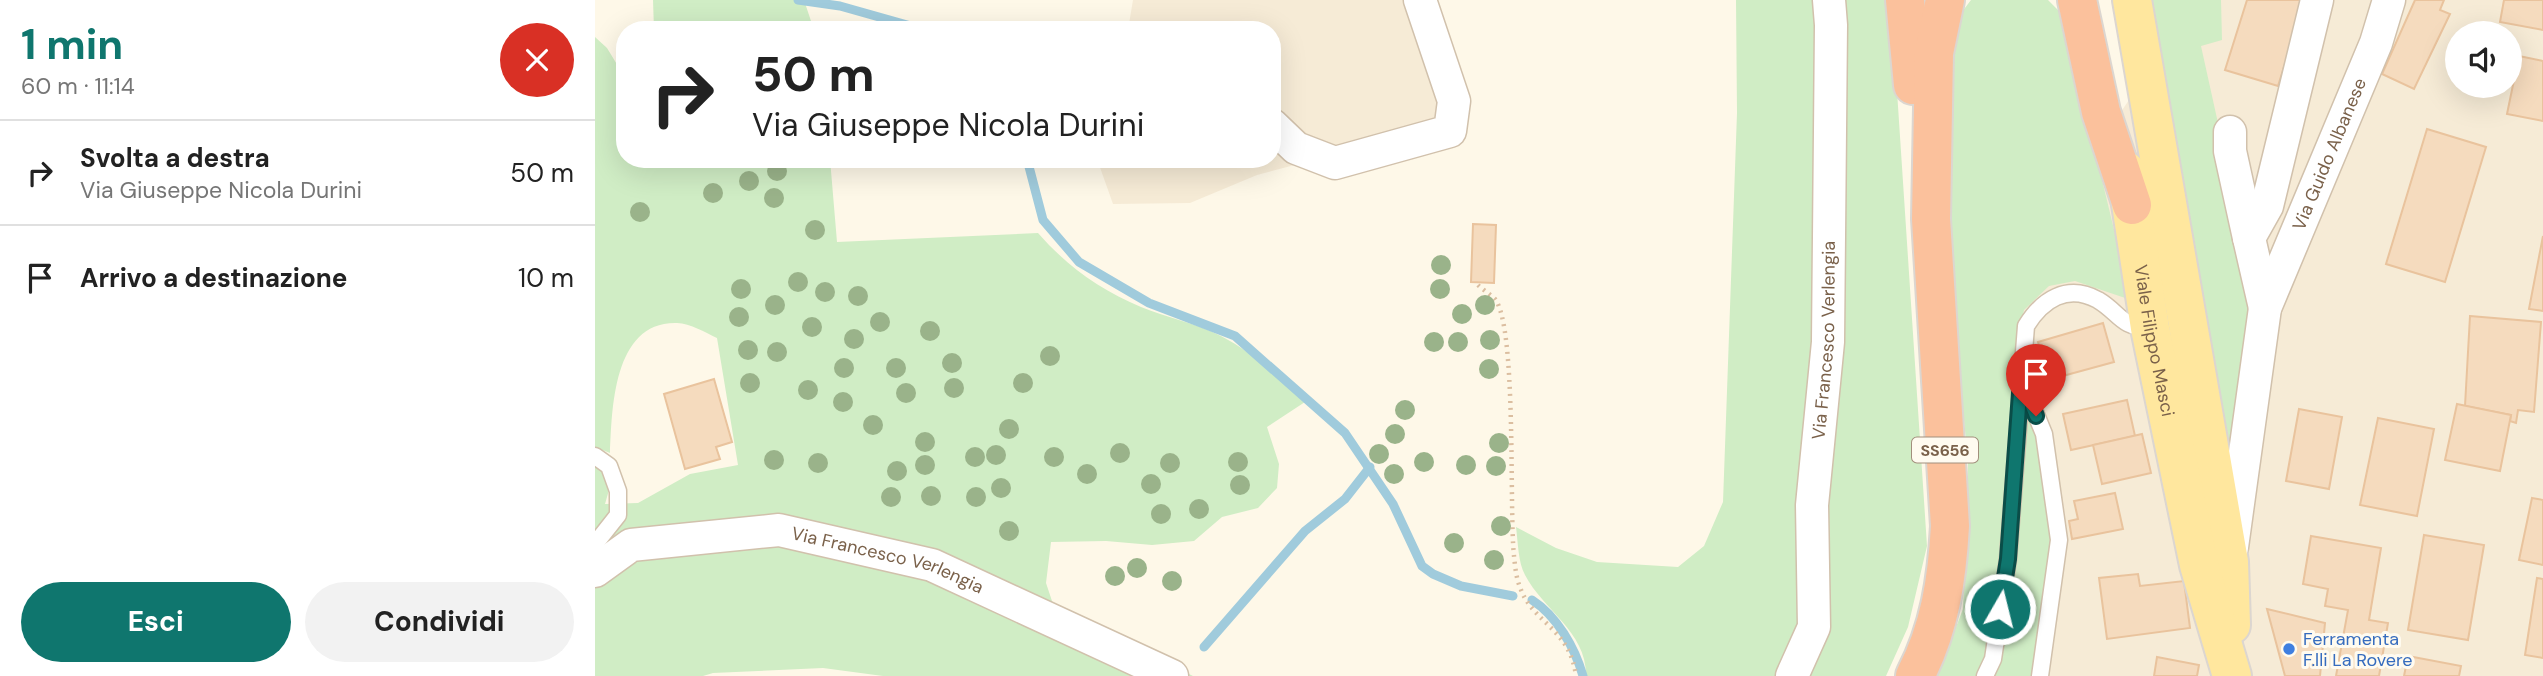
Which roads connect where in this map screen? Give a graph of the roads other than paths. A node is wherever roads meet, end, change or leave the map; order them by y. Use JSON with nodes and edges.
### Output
{"nodes":[{"id":1,"x":1420,"y":0,"type":"edge"},
{"id":2,"x":1829,"y":0,"type":"edge"},
{"id":3,"x":1945,"y":0,"type":"edge"},
{"id":4,"x":2077,"y":0,"type":"edge"},
{"id":5,"x":2095,"y":0,"type":"edge"},
{"id":6,"x":2132,"y":0,"type":"edge"},
{"id":7,"x":2317,"y":0,"type":"edge"},
{"id":8,"x":2389,"y":0,"type":"edge"},
{"id":9,"x":1910,"y":12,"type":"edge"},
{"id":10,"x":2230,"y":132,"type":"dead end"},
{"id":11,"x":1281,"y":134,"type":"edge"},
{"id":12,"x":2132,"y":205,"type":"junction"},
{"id":13,"x":1931,"y":219,"type":"junction"},
{"id":14,"x":2249,"y":239,"type":"junction"},
{"id":15,"x":2265,"y":308,"type":"junction"},
{"id":16,"x":2166,"y":345,"type":"junction"},
{"id":17,"x":2021,"y":379,"type":"junction"},
{"id":18,"x":2203,"y":408,"type":"junction"},
{"id":19,"x":595,"y":456,"type":"edge"},
{"id":20,"x":595,"y":544,"type":"edge"},
{"id":21,"x":2229,"y":562,"type":"junction"},
{"id":22,"x":595,"y":571,"type":"edge"},
{"id":23,"x":2228,"y":670,"type":"edge"},
{"id":24,"x":1172,"y":676,"type":"edge"},
{"id":25,"x":1792,"y":676,"type":"edge"},
{"id":26,"x":1915,"y":676,"type":"edge"},
{"id":27,"x":1985,"y":676,"type":"edge"},
{"id":28,"x":2040,"y":676,"type":"edge"}],
"edges":[{"from":1,"to":11,"type":"street"},
{"from":2,"to":25,"type":"street","name":"Via Francesco Verlengia"},
{"from":3,"to":13,"type":"highway","number":"SS656"},
{"from":4,"to":12,"type":"highway"},
{"from":5,"to":12,"type":"main road","name":"Viale Filippo Masci"},
{"from":6,"to":18,"type":"main road","name":"Viale Filippo Masci"},
{"from":7,"to":14,"type":"street"},
{"from":8,"to":15,"type":"street","name":"Via Guido Albanese"},
{"from":9,"to":13,"type":"highway","number":"SS656"},
{"from":10,"to":14,"type":"street"},
{"from":12,"to":16,"type":"main road","name":"Viale Filippo Masci"},
{"from":13,"to":26,"type":"highway","number":"SS656"},
{"from":14,"to":15,"type":"street","name":"Via Guido Albanese"},
{"from":15,"to":21,"type":"street","name":"Via Guido Albanese"},
{"from":16,"to":17,"type":"lane"},
{"from":16,"to":18,"type":"lane"},
{"from":16,"to":23,"type":"main road","name":"Viale Filippo Masci"},
{"from":17,"to":27,"type":"lane"},
{"from":17,"to":28,"type":"lane"},
{"from":18,"to":21,"type":"main road","name":"Viale Filippo Masci"},
{"from":19,"to":20,"type":"lane"},
{"from":21,"to":23,"type":"main road","name":"Viale Filippo Masci"},
{"from":22,"to":24,"type":"street","name":"Via Francesco Verlengia"}]}
